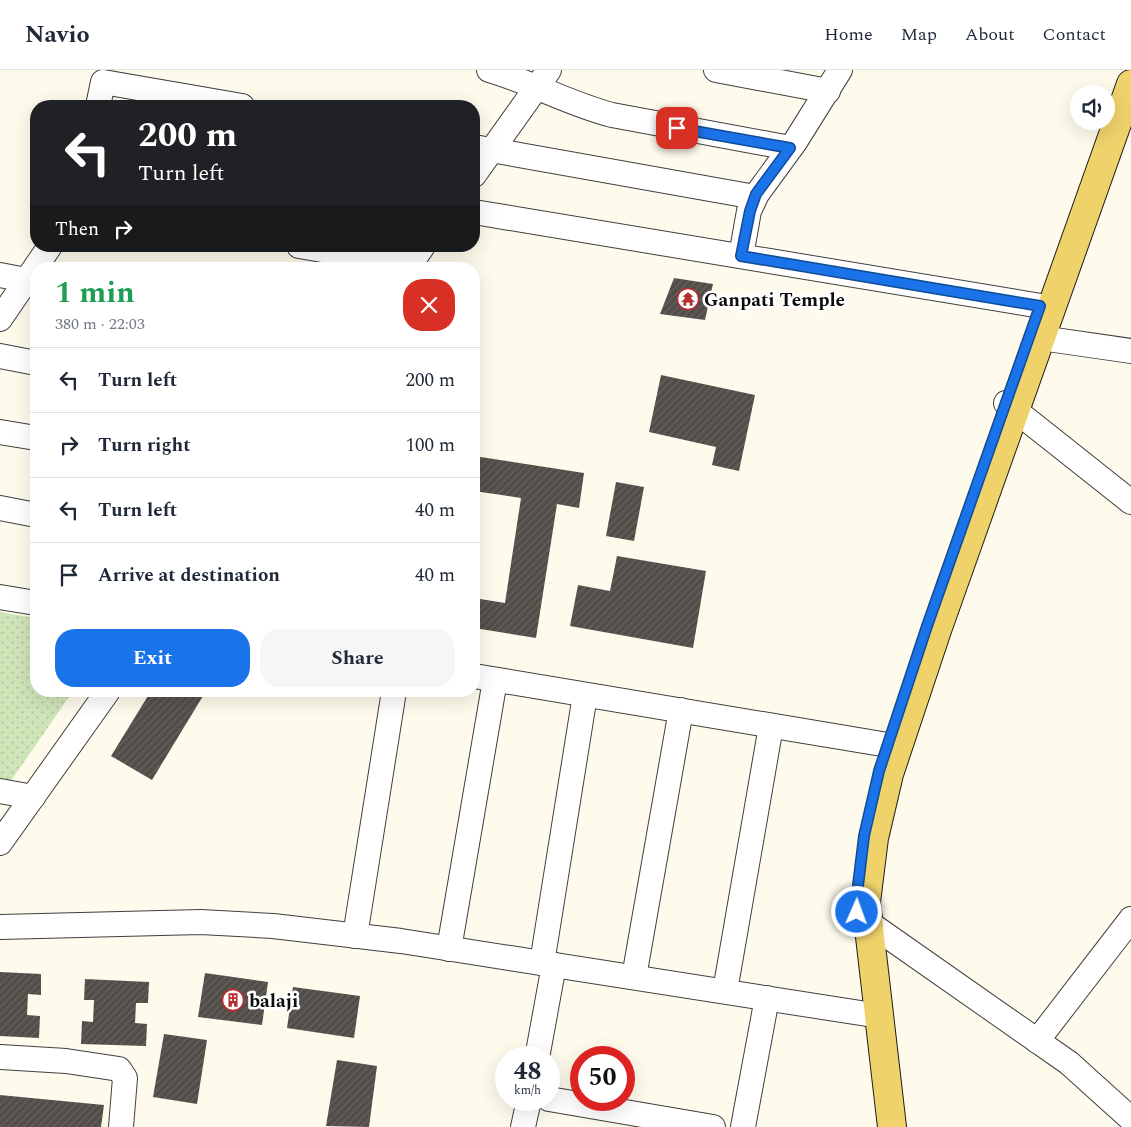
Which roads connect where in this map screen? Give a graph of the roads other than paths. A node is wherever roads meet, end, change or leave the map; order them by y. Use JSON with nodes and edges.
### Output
{"nodes":[{"id":1,"x":489,"y":70,"type":"edge"},
{"id":2,"x":716,"y":70,"type":"edge"},
{"id":3,"x":840,"y":70,"type":"edge"},
{"id":4,"x":1124,"y":70,"type":"edge"},
{"id":5,"x":543,"y":78,"type":"edge"},
{"id":6,"x":1131,"y":84,"type":"edge"},
{"id":7,"x":828,"y":91,"type":"junction"},
{"id":8,"x":1115,"y":96,"type":"edge"},
{"id":9,"x":99,"y":100,"type":"edge"},
{"id":10,"x":207,"y":100,"type":"edge"},
{"id":11,"x":1103,"y":130,"type":"edge"},
{"id":12,"x":790,"y":148,"type":"junction"},
{"id":13,"x":483,"y":149,"type":"edge"},
{"id":14,"x":755,"y":197,"type":"junction"},
{"id":15,"x":480,"y":213,"type":"edge"},
{"id":16,"x":330,"y":252,"type":"edge"},
{"id":17,"x":741,"y":256,"type":"junction"},
{"id":18,"x":382,"y":262,"type":"edge"},
{"id":19,"x":0,"y":275,"type":"edge"},
{"id":20,"x":30,"y":281,"type":"edge"},
{"id":21,"x":30,"y":283,"type":"edge"},
{"id":22,"x":1040,"y":306,"type":"junction"},
{"id":23,"x":0,"y":319,"type":"edge"},
{"id":24,"x":1041,"y":338,"type":"junction"},
{"id":25,"x":1131,"y":351,"type":"edge"},
{"id":26,"x":0,"y":356,"type":"edge"},
{"id":27,"x":30,"y":362,"type":"edge"},
{"id":28,"x":1011,"y":406,"type":"junction"},
{"id":29,"x":0,"y":432,"type":"edge"},
{"id":30,"x":30,"y":437,"type":"edge"},
{"id":31,"x":1131,"y":502,"type":"edge"},
{"id":32,"x":0,"y":508,"type":"edge"},
{"id":33,"x":30,"y":514,"type":"edge"},
{"id":34,"x":0,"y":597,"type":"edge"},
{"id":35,"x":30,"y":602,"type":"edge"},
{"id":36,"x":484,"y":678,"type":"edge"},
{"id":37,"x":585,"y":695,"type":"junction"},
{"id":38,"x":104,"y":697,"type":"edge"},
{"id":39,"x":393,"y":697,"type":"edge"},
{"id":40,"x":680,"y":710,"type":"junction"},
{"id":41,"x":771,"y":726,"type":"junction"},
{"id":42,"x":888,"y":745,"type":"junction"},
{"id":43,"x":0,"y":791,"type":"edge"},
{"id":44,"x":33,"y":797,"type":"junction"},
{"id":45,"x":0,"y":843,"type":"edge"},
{"id":46,"x":1131,"y":919,"type":"edge"},
{"id":47,"x":863,"y":922,"type":"junction"},
{"id":48,"x":0,"y":927,"type":"edge"},
{"id":49,"x":355,"y":936,"type":"junction"},
{"id":50,"x":450,"y":949,"type":"junction"},
{"id":51,"x":548,"y":964,"type":"junction"},
{"id":52,"x":634,"y":977,"type":"junction"},
{"id":53,"x":725,"y":991,"type":"junction"},
{"id":54,"x":767,"y":998,"type":"junction"},
{"id":55,"x":867,"y":1014,"type":"junction"},
{"id":56,"x":1037,"y":1041,"type":"junction"},
{"id":57,"x":538,"y":1046,"type":"edge"},
{"id":58,"x":0,"y":1057,"type":"edge"},
{"id":59,"x":560,"y":1101,"type":"edge"},
{"id":60,"x":527,"y":1111,"type":"edge"},
{"id":61,"x":1131,"y":1119,"type":"edge"},
{"id":62,"x":121,"y":1127,"type":"edge"},
{"id":63,"x":524,"y":1127,"type":"edge"},
{"id":64,"x":713,"y":1127,"type":"edge"},
{"id":65,"x":743,"y":1127,"type":"edge"},
{"id":66,"x":880,"y":1127,"type":"edge"},
{"id":67,"x":892,"y":1127,"type":"edge"}],
"edges":[{"from":1,"to":5,"type":"street"},
{"from":2,"to":7,"type":"street"},
{"from":3,"to":7,"type":"street"},
{"from":4,"to":8,"type":"main road"},
{"from":5,"to":12,"type":"street"},
{"from":5,"to":13,"type":"street"},
{"from":6,"to":24,"type":"main road"},
{"from":7,"to":12,"type":"street"},
{"from":9,"to":10,"type":"street"},
{"from":11,"to":22,"type":"main road"},
{"from":12,"to":14,"type":"street"},
{"from":13,"to":14,"type":"street"},
{"from":14,"to":17,"type":"street"},
{"from":15,"to":17,"type":"street"},
{"from":16,"to":18,"type":"street"},
{"from":17,"to":22,"type":"street"},
{"from":19,"to":20,"type":"street"},
{"from":21,"to":23,"type":"street"},
{"from":22,"to":28,"type":"main road"},
{"from":24,"to":25,"type":"street"},
{"from":24,"to":28,"type":"main road"},
{"from":26,"to":27,"type":"street"},
{"from":28,"to":31,"type":"street"},
{"from":28,"to":42,"type":"main road"},
{"from":28,"to":47,"type":"main road"},
{"from":29,"to":30,"type":"street"},
{"from":32,"to":33,"type":"street"},
{"from":34,"to":35,"type":"street"},
{"from":36,"to":37,"type":"street"},
{"from":36,"to":50,"type":"street"},
{"from":37,"to":40,"type":"street"},
{"from":37,"to":51,"type":"street"},
{"from":38,"to":44,"type":"street"},
{"from":39,"to":49,"type":"street"},
{"from":40,"to":41,"type":"street"},
{"from":40,"to":52,"type":"street"},
{"from":41,"to":42,"type":"street"},
{"from":41,"to":53,"type":"street"},
{"from":42,"to":47,"type":"main road"},
{"from":43,"to":44,"type":"street"},
{"from":44,"to":45,"type":"street"},
{"from":46,"to":56,"type":"street"},
{"from":47,"to":55,"type":"main road"},
{"from":47,"to":56,"type":"street"},
{"from":47,"to":67,"type":"main road"},
{"from":48,"to":49,"type":"street"},
{"from":49,"to":50,"type":"street"},
{"from":50,"to":51,"type":"street"},
{"from":51,"to":52,"type":"street"},
{"from":51,"to":57,"type":"street"},
{"from":52,"to":53,"type":"street"},
{"from":53,"to":54,"type":"street"},
{"from":54,"to":55,"type":"street"},
{"from":54,"to":65,"type":"street"},
{"from":55,"to":66,"type":"main road"},
{"from":56,"to":61,"type":"street"},
{"from":58,"to":62,"type":"street"},
{"from":59,"to":64,"type":"street"},
{"from":60,"to":63,"type":"street"}]}
